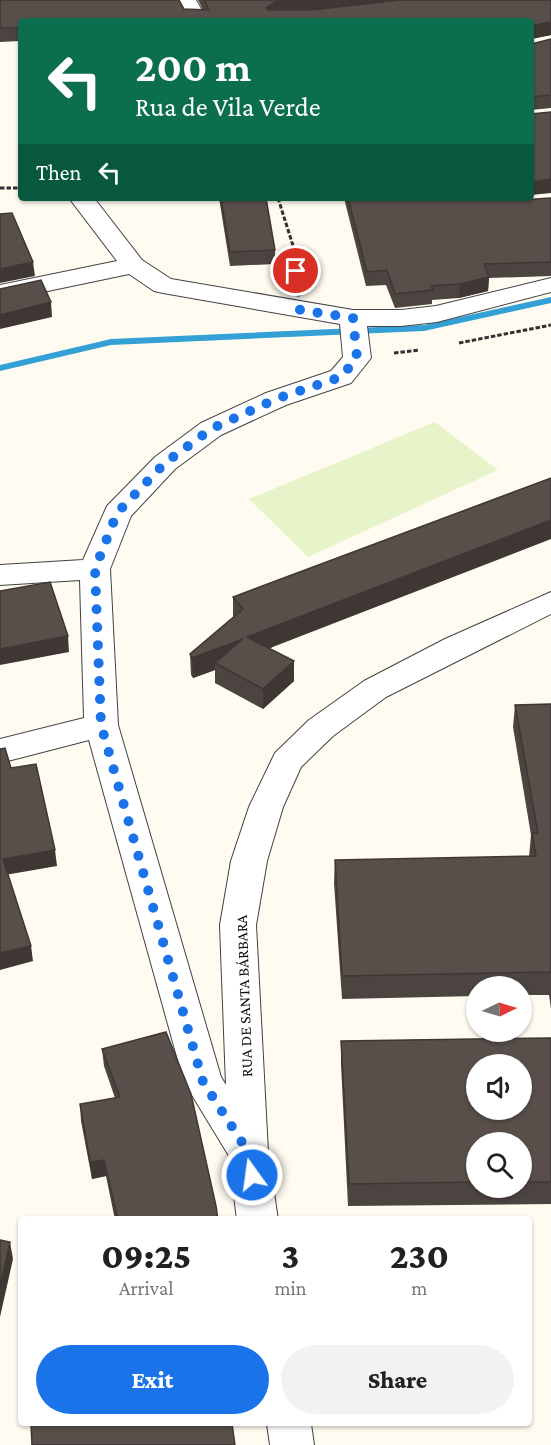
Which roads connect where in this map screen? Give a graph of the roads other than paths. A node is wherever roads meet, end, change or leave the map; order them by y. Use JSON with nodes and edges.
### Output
{"nodes":[{"id":1,"x":185,"y":0,"type":"edge"},
{"id":2,"x":195,"y":18,"type":"edge"},
{"id":3,"x":83,"y":201,"type":"edge"},
{"id":4,"x":133,"y":265,"type":"junction"},
{"id":5,"x":549,"y":285,"type":"dead end"},
{"id":6,"x":0,"y":293,"type":"edge"},
{"id":7,"x":354,"y":327,"type":"junction"},
{"id":8,"x":95,"y":569,"type":"junction"},
{"id":9,"x":2,"y":573,"type":"edge"},
{"id":10,"x":551,"y":602,"type":"edge"},
{"id":11,"x":101,"y":725,"type":"junction"},
{"id":12,"x":0,"y":751,"type":"edge"},
{"id":13,"x":249,"y":1153,"type":"junction"},
{"id":14,"x":257,"y":1216,"type":"edge"},
{"id":15,"x":289,"y":1426,"type":"edge"},
{"id":16,"x":292,"y":1445,"type":"edge"}],
"edges":[{"from":1,"to":2,"type":"street"},
{"from":3,"to":4,"type":"street"},
{"from":4,"to":6,"type":"street"},
{"from":4,"to":7,"type":"street"},
{"from":5,"to":7,"type":"street"},
{"from":7,"to":8,"type":"street"},
{"from":8,"to":9,"type":"street"},
{"from":8,"to":11,"type":"street"},
{"from":10,"to":13,"type":"street","name":"RUA DE SANTA BÁRBARA"},
{"from":11,"to":12,"type":"street"},
{"from":11,"to":13,"type":"street"},
{"from":13,"to":14,"type":"street","name":"RUA DE SANTA BÁRBARA"},
{"from":15,"to":16,"type":"street"}]}
